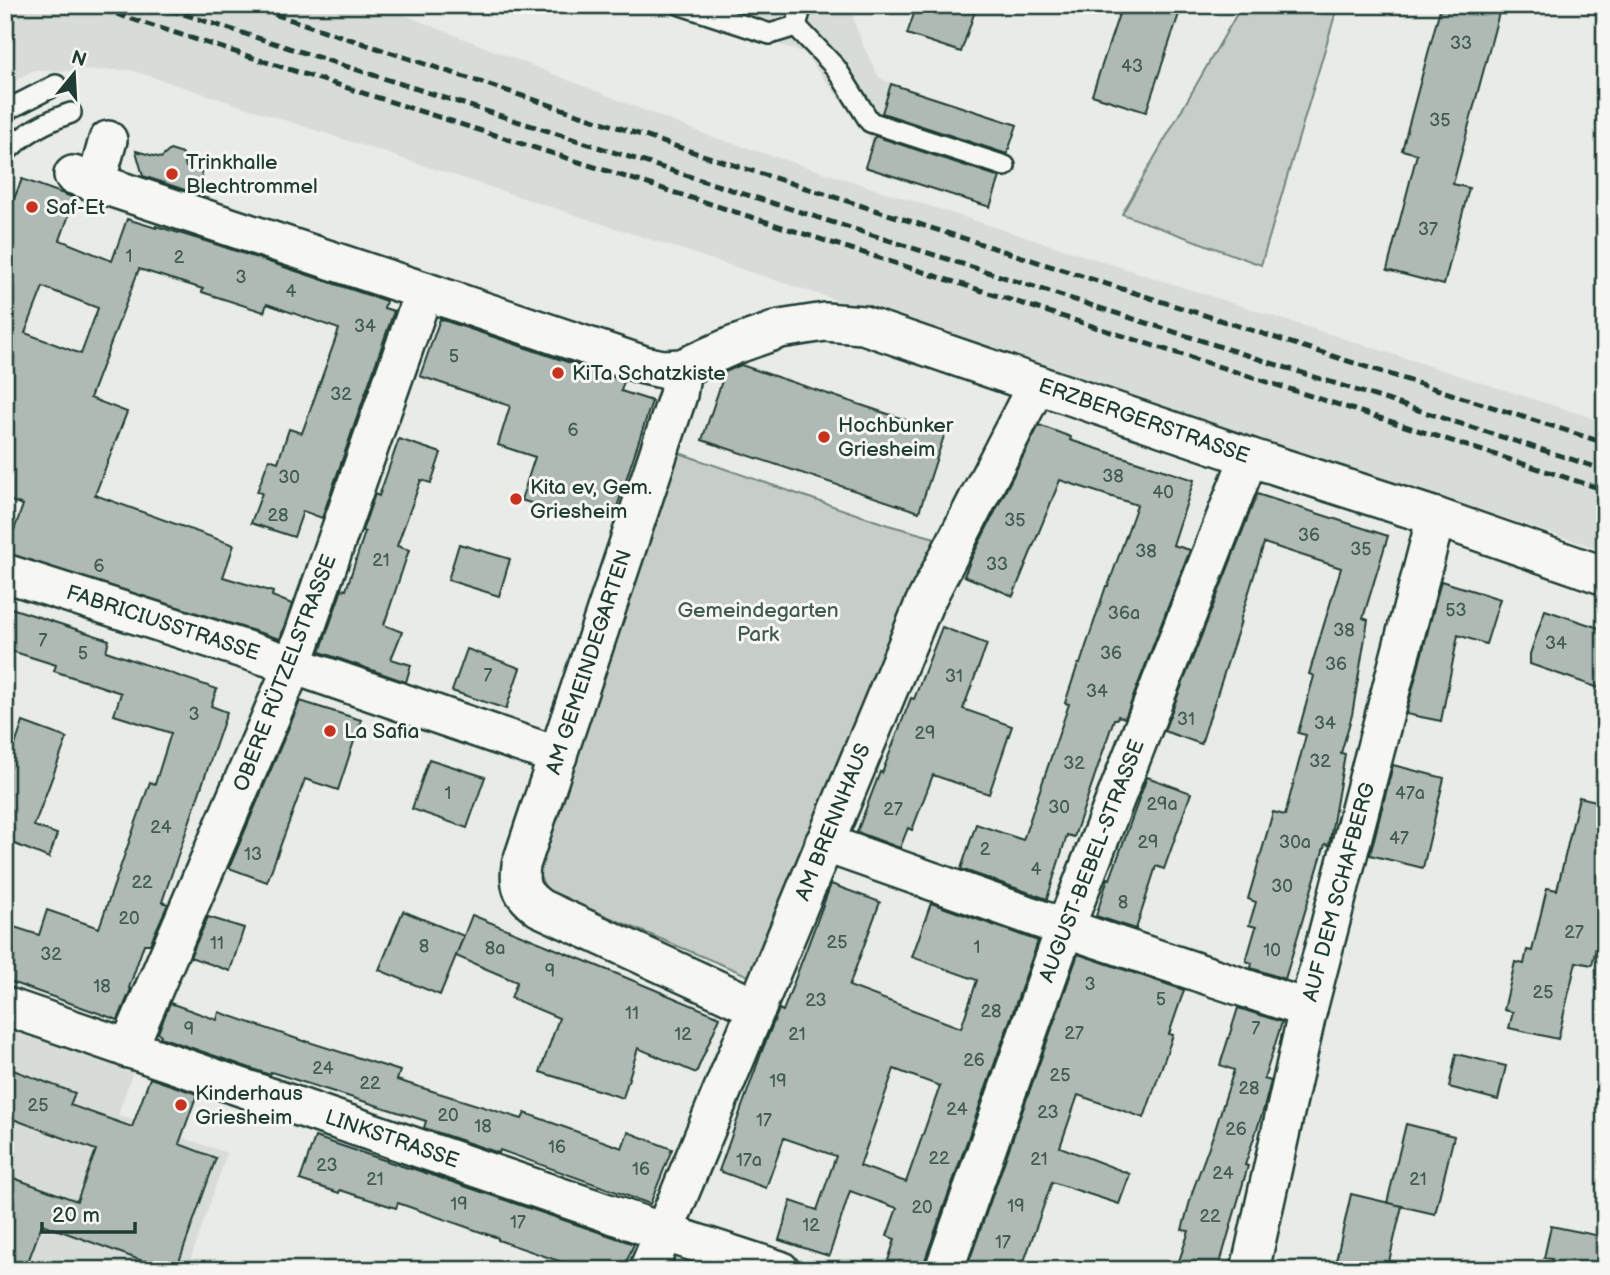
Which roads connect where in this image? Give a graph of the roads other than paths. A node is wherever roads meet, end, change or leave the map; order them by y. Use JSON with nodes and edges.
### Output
{"nodes":[{"id":1,"x":681,"y":5,"type":"edge"},
{"id":2,"x":802,"y":5,"type":"edge"},
{"id":3,"x":796,"y":26,"type":"junction"},
{"id":4,"x":55,"y":85,"type":"dead end"},
{"id":5,"x":5,"y":111,"type":"edge"},
{"id":6,"x":71,"y":113,"type":"dead end"},
{"id":7,"x":108,"y":140,"type":"dead end"},
{"id":8,"x":5,"y":153,"type":"edge"},
{"id":9,"x":1005,"y":166,"type":"dead end"},
{"id":10,"x":424,"y":290,"type":"junction"},
{"id":11,"x":682,"y":368,"type":"junction"},
{"id":12,"x":1037,"y":384,"type":"junction"},
{"id":13,"x":1249,"y":457,"type":"junction"},
{"id":14,"x":1436,"y":517,"type":"junction"},
{"id":15,"x":5,"y":573,"type":"edge"},
{"id":16,"x":1605,"y":576,"type":"edge"},
{"id":17,"x":292,"y":665,"type":"junction"},
{"id":18,"x":558,"y":756,"type":"junction"},
{"id":19,"x":824,"y":843,"type":"junction"},
{"id":20,"x":1065,"y":928,"type":"junction"},
{"id":21,"x":5,"y":1006,"type":"edge"},
{"id":22,"x":758,"y":1006,"type":"junction"},
{"id":23,"x":1308,"y":1009,"type":"junction"},
{"id":24,"x":128,"y":1049,"type":"junction"},
{"id":25,"x":663,"y":1232,"type":"junction"},
{"id":26,"x":648,"y":1270,"type":"edge"},
{"id":27,"x":780,"y":1270,"type":"edge"},
{"id":28,"x":944,"y":1270,"type":"edge"},
{"id":29,"x":1250,"y":1270,"type":"edge"}],
"edges":[{"from":1,"to":3,"type":"lane"},
{"from":2,"to":3,"type":"lane"},
{"from":3,"to":9,"type":"lane"},
{"from":4,"to":5,"type":"lane"},
{"from":6,"to":8,"type":"lane"},
{"from":7,"to":10,"type":"street"},
{"from":10,"to":11,"type":"street"},
{"from":10,"to":17,"type":"street","name":"OBERE RÜTZELSTRASSE"},
{"from":11,"to":12,"type":"street","name":"ERZBERGERSTRASSE"},
{"from":11,"to":18,"type":"street","name":"AM GEMEINDEGARTEN"},
{"from":12,"to":13,"type":"street","name":"ERZBERGERSTRASSE"},
{"from":12,"to":19,"type":"street","name":"AM BRENNHAUS"},
{"from":13,"to":14,"type":"street","name":"ERZBERGERSTRASSE"},
{"from":13,"to":20,"type":"street","name":"AUGUST-BEBEL-STRASSE"},
{"from":14,"to":16,"type":"street","name":"ERZBERGERSTRASSE"},
{"from":14,"to":23,"type":"street","name":"AUF DEM SCHAFBERG"},
{"from":15,"to":17,"type":"street","name":"FABRICIUSSTRASSE"},
{"from":17,"to":18,"type":"street","name":"FABRICIUSSTRASSE"},
{"from":17,"to":24,"type":"street","name":"OBERE RÜTZELSTRASSE"},
{"from":18,"to":22,"type":"street","name":"AM GEMEINDEGARTEN"},
{"from":19,"to":20,"type":"street"},
{"from":19,"to":22,"type":"street","name":"AM BRENNHAUS"},
{"from":20,"to":23,"type":"street"},
{"from":20,"to":28,"type":"street","name":"AUGUST-BEBEL-STRASSE"},
{"from":21,"to":24,"type":"street","name":"LINKSTRASSE"},
{"from":22,"to":25,"type":"street","name":"AM BRENNHAUS"},
{"from":23,"to":29,"type":"street","name":"AUF DEM SCHAFBERG"},
{"from":24,"to":25,"type":"street","name":"LINKSTRASSE"},
{"from":25,"to":26,"type":"street","name":"AM BRENNHAUS"},
{"from":25,"to":27,"type":"street","name":"LINKSTRASSE"}]}
